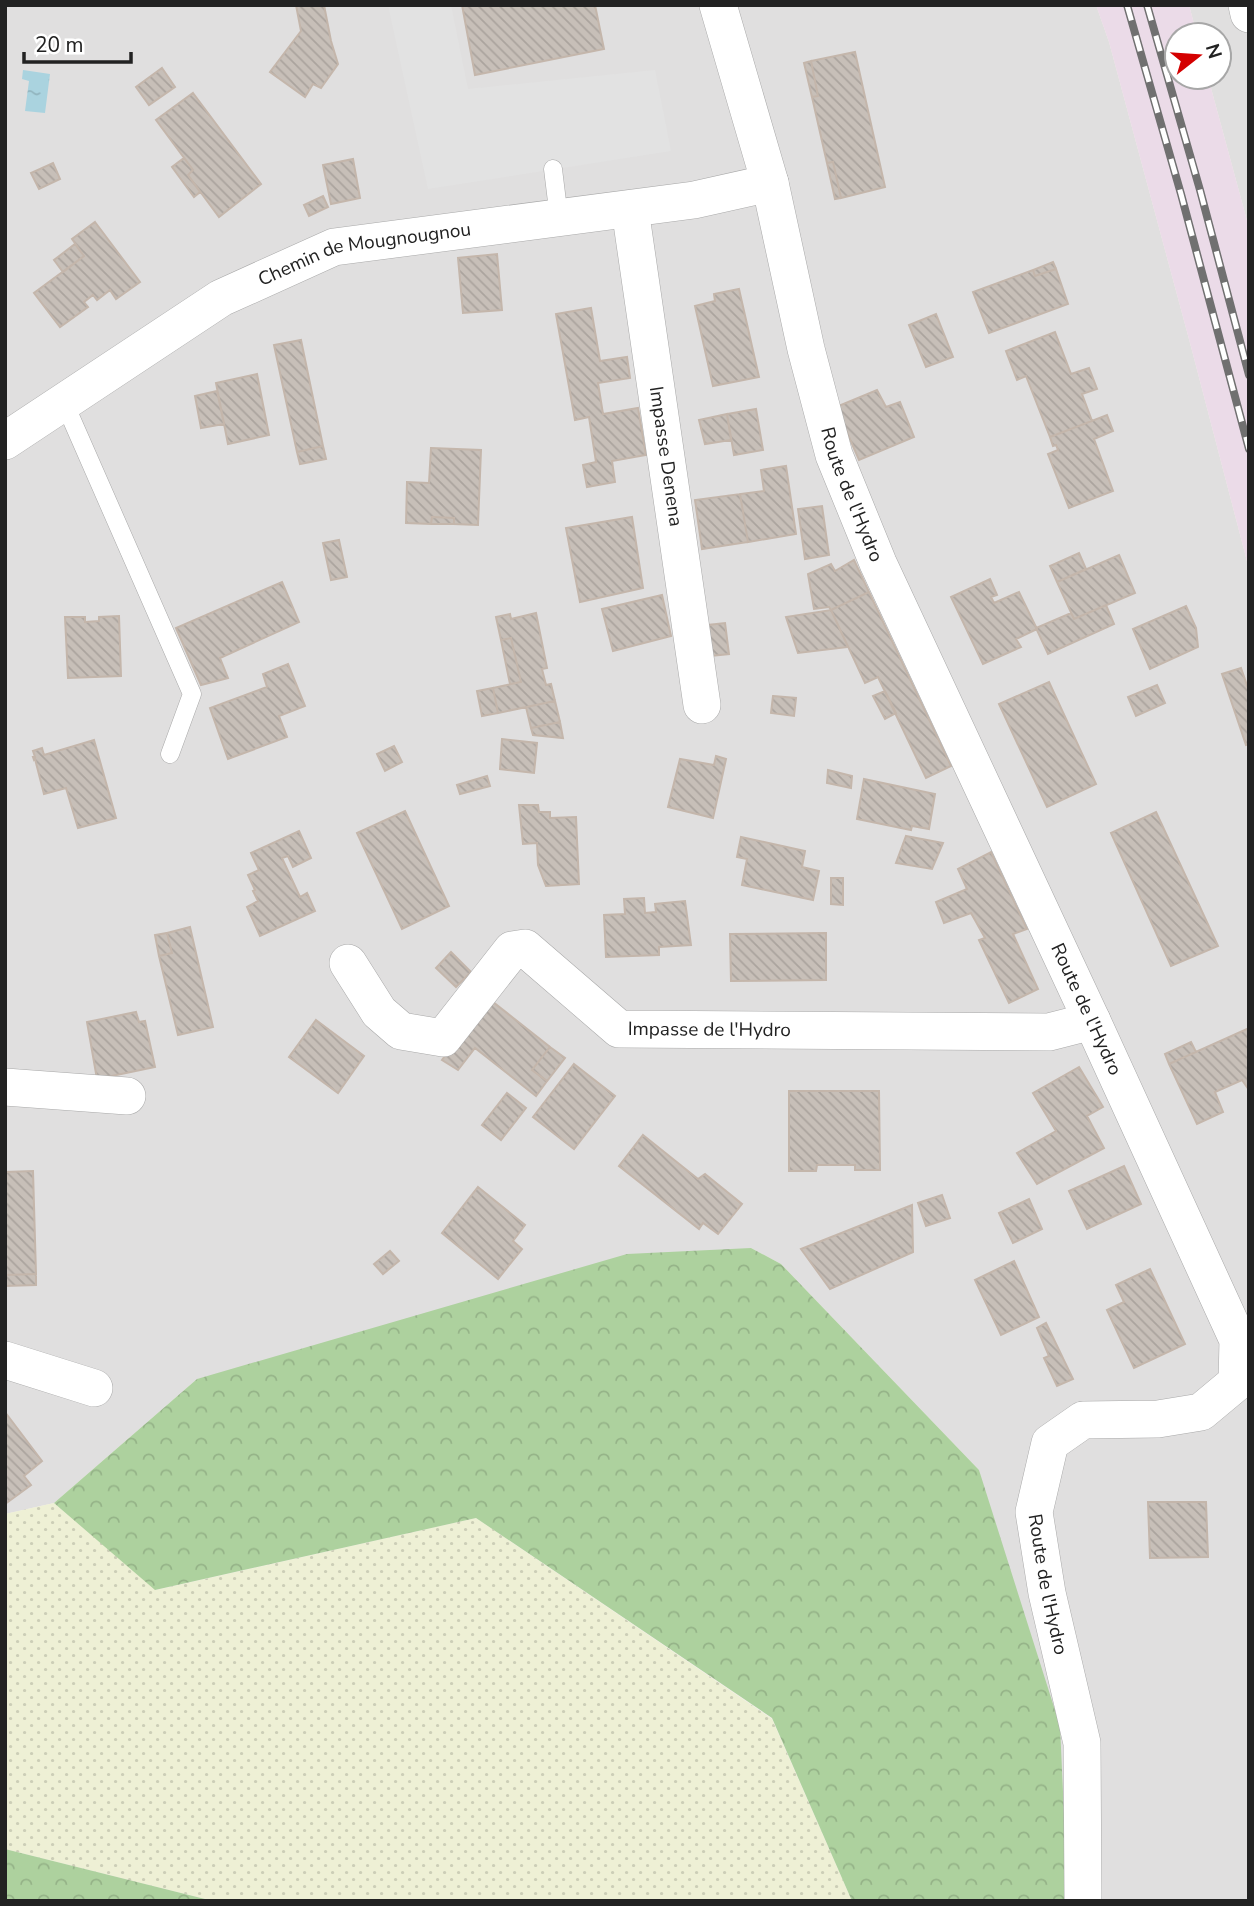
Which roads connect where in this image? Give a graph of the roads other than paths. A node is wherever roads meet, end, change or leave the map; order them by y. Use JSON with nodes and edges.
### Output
{"nodes":[{"id":1,"x":718,"y":5,"type":"edge"},
{"id":2,"x":1247,"y":5,"type":"edge"},
{"id":3,"x":1249,"y":14,"type":"edge"},
{"id":4,"x":553,"y":170,"type":"dead end"},
{"id":5,"x":770,"y":183,"type":"junction"},
{"id":6,"x":630,"y":209,"type":"junction"},
{"id":7,"x":559,"y":218,"type":"junction"},
{"id":8,"x":64,"y":402,"type":"junction"},
{"id":9,"x":5,"y":441,"type":"edge"},
{"id":10,"x":702,"y":705,"type":"dead end"},
{"id":11,"x":170,"y":754,"type":"dead end"},
{"id":12,"x":348,"y":963,"type":"dead end"},
{"id":13,"x":1092,"y":1021,"type":"junction"},
{"id":14,"x":5,"y":1087,"type":"edge"},
{"id":15,"x":127,"y":1096,"type":"dead end"},
{"id":16,"x":5,"y":1360,"type":"edge"},
{"id":17,"x":94,"y":1388,"type":"dead end"},
{"id":18,"x":1083,"y":1901,"type":"edge"}],
"edges":[{"from":1,"to":5,"type":"street","name":"Route de l'Hydro"},
{"from":2,"to":3,"type":"street"},
{"from":4,"to":7,"type":"lane"},
{"from":5,"to":6,"type":"street","name":"Chemin de Mougnougnou"},
{"from":5,"to":13,"type":"street","name":"Route de l'Hydro"},
{"from":6,"to":7,"type":"street","name":"Chemin de Mougnougnou"},
{"from":6,"to":10,"type":"street","name":"Impasse Denena"},
{"from":7,"to":8,"type":"street","name":"Chemin de Mougnougnou"},
{"from":8,"to":9,"type":"street","name":"Chemin de Mougnougnou"},
{"from":8,"to":11,"type":"lane"},
{"from":12,"to":13,"type":"street","name":"Impasse de l'Hydro"},
{"from":13,"to":18,"type":"street","name":"Route de l'Hydro"},
{"from":14,"to":15,"type":"street"},
{"from":16,"to":17,"type":"street"}]}
